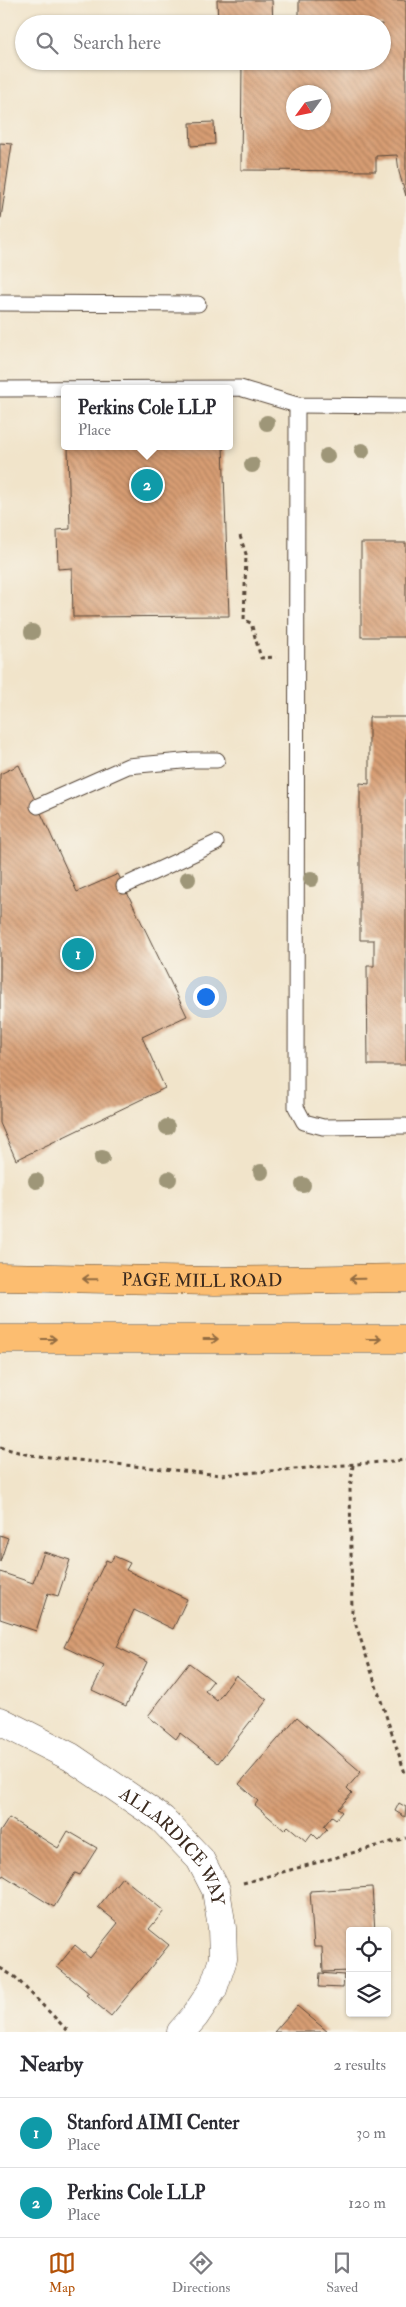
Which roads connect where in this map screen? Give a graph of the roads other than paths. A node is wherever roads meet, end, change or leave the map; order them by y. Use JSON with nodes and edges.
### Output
{"nodes":[{"id":1,"x":0,"y":303,"type":"edge"},
{"id":2,"x":198,"y":304,"type":"dead end"},
{"id":3,"x":233,"y":388,"type":"edge"},
{"id":4,"x":0,"y":389,"type":"edge"},
{"id":5,"x":61,"y":389,"type":"edge"},
{"id":6,"x":297,"y":405,"type":"junction"},
{"id":7,"x":406,"y":406,"type":"edge"},
{"id":8,"x":217,"y":760,"type":"dead end"},
{"id":9,"x":38,"y":806,"type":"dead end"},
{"id":10,"x":216,"y":843,"type":"dead end"},
{"id":11,"x":124,"y":886,"type":"dead end"},
{"id":12,"x":406,"y":1126,"type":"edge"},
{"id":13,"x":0,"y":1278,"type":"edge"},
{"id":14,"x":406,"y":1278,"type":"edge"},
{"id":15,"x":0,"y":1339,"type":"edge"},
{"id":16,"x":406,"y":1339,"type":"edge"},
{"id":17,"x":0,"y":1721,"type":"edge"},
{"id":18,"x":181,"y":2032,"type":"edge"}],
"edges":[{"from":1,"to":2,"type":"lane"},
{"from":3,"to":6,"type":"lane"},
{"from":4,"to":5,"type":"lane"},
{"from":6,"to":7,"type":"lane"},
{"from":6,"to":12,"type":"lane"},
{"from":8,"to":9,"type":"lane"},
{"from":10,"to":11,"type":"lane"},
{"from":14,"to":13,"type":"main road","name":"PAGE MILL ROAD","one_way":true},
{"from":15,"to":16,"type":"main road","one_way":true},
{"from":17,"to":18,"type":"street","name":"ALLARDICE WAY"}]}
